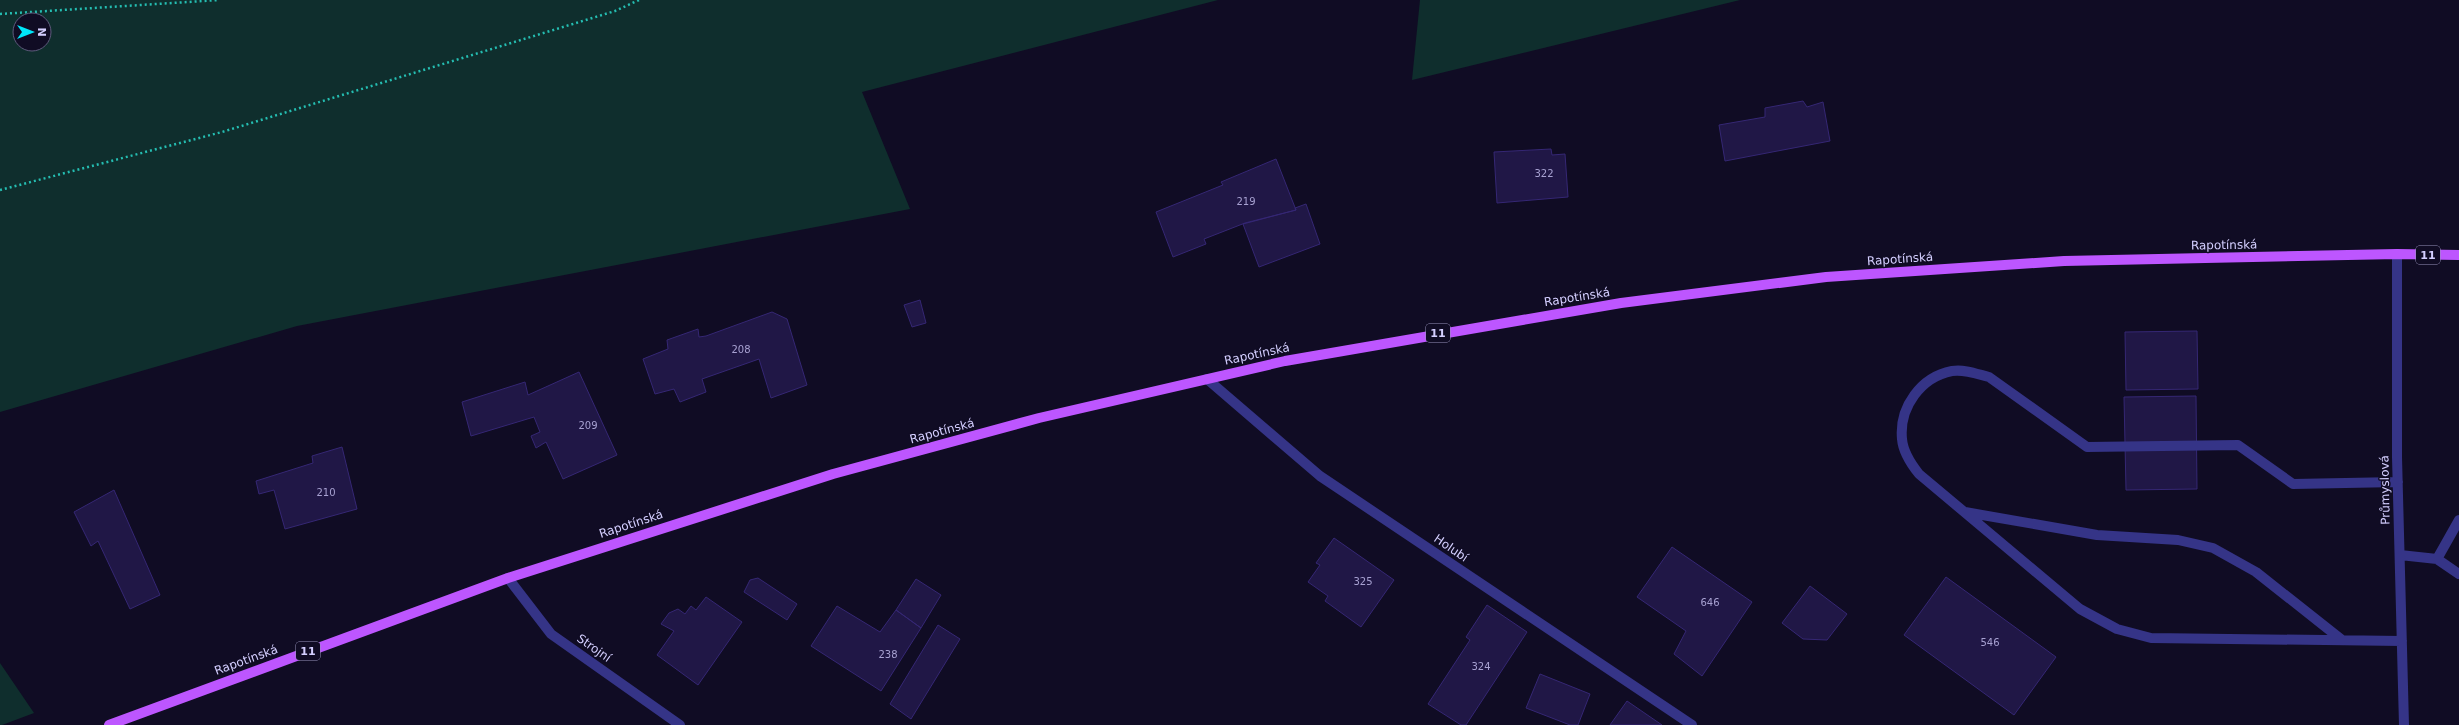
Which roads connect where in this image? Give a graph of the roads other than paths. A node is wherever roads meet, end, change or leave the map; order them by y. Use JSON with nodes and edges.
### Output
{"nodes":[{"id":1,"x":2397,"y":254,"type":"junction"},
{"id":2,"x":2459,"y":255,"type":"edge"},
{"id":3,"x":1207,"y":379,"type":"junction"},
{"id":4,"x":2398,"y":482,"type":"junction"},
{"id":5,"x":1963,"y":512,"type":"junction"},
{"id":6,"x":2459,"y":520,"type":"edge"},
{"id":7,"x":2400,"y":555,"type":"junction"},
{"id":8,"x":2437,"y":560,"type":"junction"},
{"id":9,"x":2459,"y":574,"type":"edge"},
{"id":10,"x":508,"y":578,"type":"junction"},
{"id":11,"x":2342,"y":640,"type":"junction"},
{"id":12,"x":2402,"y":641,"type":"junction"},
{"id":13,"x":109,"y":725,"type":"edge"},
{"id":14,"x":680,"y":725,"type":"edge"},
{"id":15,"x":1692,"y":725,"type":"edge"},
{"id":16,"x":2404,"y":725,"type":"edge"}],
"edges":[{"from":1,"to":2,"type":"main road","name":"Rapotínská","number":"11"},
{"from":1,"to":3,"type":"main road","name":"Rapotínská","number":"11"},
{"from":1,"to":4,"type":"street","name":"Průmyslová"},
{"from":3,"to":10,"type":"main road","name":"Rapotínská","number":"11"},
{"from":3,"to":15,"type":"street","name":"Holubí"},
{"from":4,"to":5,"type":"street"},
{"from":4,"to":7,"type":"street","name":"Průmyslová"},
{"from":5,"to":11,"type":"street"},
{"from":5,"to":11,"type":"street"},
{"from":6,"to":8,"type":"street"},
{"from":7,"to":8,"type":"street"},
{"from":7,"to":12,"type":"street","name":"Průmyslová"},
{"from":8,"to":9,"type":"street"},
{"from":10,"to":13,"type":"main road","name":"Rapotínská","number":"11"},
{"from":10,"to":14,"type":"street","name":"Strojní"},
{"from":11,"to":12,"type":"street"},
{"from":12,"to":16,"type":"street","name":"Průmyslová"}]}
